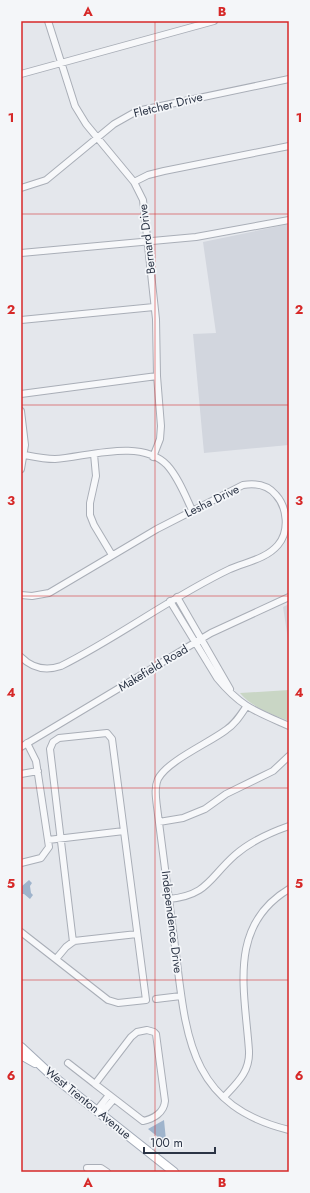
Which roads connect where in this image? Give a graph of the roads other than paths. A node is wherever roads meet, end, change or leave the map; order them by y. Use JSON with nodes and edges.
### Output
{"nodes":[{"id":1,"x":48,"y":21,"type":"edge"},
{"id":2,"x":214,"y":21,"type":"edge"},
{"id":3,"x":61,"y":63,"type":"junction"},
{"id":4,"x":21,"y":74,"type":"edge"},
{"id":5,"x":289,"y":79,"type":"edge"},
{"id":6,"x":98,"y":138,"type":"junction"},
{"id":7,"x":289,"y":146,"type":"edge"},
{"id":8,"x":134,"y":182,"type":"junction"},
{"id":9,"x":21,"y":188,"type":"edge"},
{"id":10,"x":289,"y":220,"type":"edge"},
{"id":11,"x":148,"y":241,"type":"junction"},
{"id":12,"x":21,"y":253,"type":"edge"},
{"id":13,"x":154,"y":307,"type":"junction"},
{"id":14,"x":21,"y":320,"type":"edge"},
{"id":15,"x":157,"y":376,"type":"junction"},
{"id":16,"x":21,"y":394,"type":"edge"},
{"id":17,"x":21,"y":411,"type":"edge"},
{"id":18,"x":23,"y":428,"type":"edge"},
{"id":19,"x":94,"y":454,"type":"junction"},
{"id":20,"x":24,"y":455,"type":"junction"},
{"id":21,"x":153,"y":457,"type":"junction"},
{"id":22,"x":21,"y":469,"type":"edge"},
{"id":23,"x":192,"y":510,"type":"junction"},
{"id":24,"x":112,"y":555,"type":"junction"},
{"id":25,"x":21,"y":595,"type":"edge"},
{"id":26,"x":177,"y":597,"type":"junction"},
{"id":27,"x":289,"y":597,"type":"edge"},
{"id":28,"x":170,"y":601,"type":"junction"},
{"id":29,"x":198,"y":641,"type":"junction"},
{"id":30,"x":21,"y":657,"type":"edge"},
{"id":31,"x":246,"y":707,"type":"junction"},
{"id":32,"x":289,"y":726,"type":"edge"},
{"id":33,"x":28,"y":743,"type":"junction"},
{"id":34,"x":21,"y":747,"type":"edge"},
{"id":35,"x":289,"y":756,"type":"edge"},
{"id":36,"x":49,"y":757,"type":"junction"},
{"id":37,"x":36,"y":759,"type":"junction"},
{"id":38,"x":38,"y":771,"type":"junction"},
{"id":39,"x":21,"y":774,"type":"edge"},
{"id":40,"x":159,"y":822,"type":"junction"},
{"id":41,"x":289,"y":826,"type":"edge"},
{"id":42,"x":124,"y":831,"type":"junction"},
{"id":43,"x":60,"y":839,"type":"junction"},
{"id":44,"x":48,"y":840,"type":"junction"},
{"id":45,"x":21,"y":863,"type":"edge"},
{"id":46,"x":289,"y":889,"type":"edge"},
{"id":47,"x":169,"y":899,"type":"junction"},
{"id":48,"x":21,"y":932,"type":"edge"},
{"id":49,"x":137,"y":934,"type":"junction"},
{"id":50,"x":73,"y":942,"type":"junction"},
{"id":51,"x":56,"y":959,"type":"junction"},
{"id":52,"x":181,"y":996,"type":"junction"},
{"id":53,"x":156,"y":999,"type":"dead end"},
{"id":54,"x":21,"y":1047,"type":"edge"},
{"id":55,"x":21,"y":1054,"type":"edge"},
{"id":56,"x":68,"y":1063,"type":"dead end"},
{"id":57,"x":47,"y":1071,"type":"junction"},
{"id":58,"x":95,"y":1084,"type":"junction"},
{"id":59,"x":111,"y":1097,"type":"junction"},
{"id":60,"x":224,"y":1097,"type":"junction"},
{"id":61,"x":99,"y":1112,"type":"junction"},
{"id":62,"x":289,"y":1130,"type":"edge"},
{"id":63,"x":87,"y":1168,"type":"dead end"},
{"id":64,"x":107,"y":1172,"type":"edge"},
{"id":65,"x":174,"y":1172,"type":"edge"}],
"edges":[{"from":1,"to":3,"type":"street","name":"Bernard Drive"},
{"from":2,"to":3,"type":"street"},
{"from":3,"to":4,"type":"street"},
{"from":3,"to":6,"type":"street","name":"Bernard Drive"},
{"from":5,"to":6,"type":"street","name":"Fletcher Drive"},
{"from":6,"to":8,"type":"street","name":"Bernard Drive"},
{"from":6,"to":9,"type":"street","name":"Fletcher Drive"},
{"from":7,"to":8,"type":"street"},
{"from":8,"to":11,"type":"street","name":"Bernard Drive"},
{"from":10,"to":11,"type":"street"},
{"from":11,"to":12,"type":"street"},
{"from":11,"to":13,"type":"street","name":"Bernard Drive"},
{"from":13,"to":14,"type":"street"},
{"from":13,"to":15,"type":"street","name":"Bernard Drive"},
{"from":15,"to":16,"type":"street"},
{"from":15,"to":21,"type":"street","name":"Bernard Drive"},
{"from":17,"to":18,"type":"street"},
{"from":18,"to":20,"type":"street"},
{"from":19,"to":20,"type":"street"},
{"from":19,"to":21,"type":"street"},
{"from":19,"to":24,"type":"street"},
{"from":20,"to":22,"type":"street"},
{"from":21,"to":23,"type":"street"},
{"from":23,"to":24,"type":"street","name":"Lesha Drive"},
{"from":23,"to":26,"type":"street","name":"Lesha Drive"},
{"from":24,"to":25,"type":"street","name":"Lesha Drive"},
{"from":26,"to":28,"type":"street","name":"Lesha Drive"},
{"from":26,"to":29,"type":"street"},
{"from":27,"to":29,"type":"street","name":"Makefield Road"},
{"from":28,"to":29,"type":"street"},
{"from":28,"to":30,"type":"street","name":"Lesha Drive"},
{"from":29,"to":31,"type":"street"},
{"from":29,"to":33,"type":"street","name":"Makefield Road"},
{"from":31,"to":32,"type":"street"},
{"from":31,"to":40,"type":"street","name":"Independence Drive"},
{"from":33,"to":34,"type":"street","name":"Makefield Road"},
{"from":33,"to":37,"type":"street"},
{"from":35,"to":40,"type":"street"},
{"from":36,"to":37,"type":"street"},
{"from":36,"to":42,"type":"street"},
{"from":36,"to":43,"type":"street"},
{"from":37,"to":38,"type":"street"},
{"from":38,"to":39,"type":"street"},
{"from":38,"to":44,"type":"street"},
{"from":40,"to":47,"type":"street","name":"Independence Drive"},
{"from":41,"to":47,"type":"street"},
{"from":42,"to":43,"type":"street"},
{"from":42,"to":49,"type":"street"},
{"from":43,"to":44,"type":"street"},
{"from":43,"to":50,"type":"street"},
{"from":44,"to":45,"type":"street"},
{"from":46,"to":60,"type":"street"},
{"from":47,"to":52,"type":"street","name":"Independence Drive"},
{"from":48,"to":51,"type":"street"},
{"from":49,"to":50,"type":"street"},
{"from":49,"to":51,"type":"street"},
{"from":50,"to":51,"type":"street"},
{"from":52,"to":53,"type":"street"},
{"from":52,"to":60,"type":"street","name":"Independence Drive"},
{"from":54,"to":57,"type":"main road","name":"West Trenton Avenue"},
{"from":55,"to":57,"type":"main road"},
{"from":56,"to":58,"type":"street"},
{"from":57,"to":61,"type":"main road","name":"West Trenton Avenue"},
{"from":58,"to":59,"type":"street"},
{"from":58,"to":59,"type":"street"},
{"from":59,"to":61,"type":"street"},
{"from":60,"to":62,"type":"street","name":"Independence Drive"},
{"from":61,"to":65,"type":"main road","name":"West Trenton Avenue"},
{"from":63,"to":64,"type":"street"}]}
